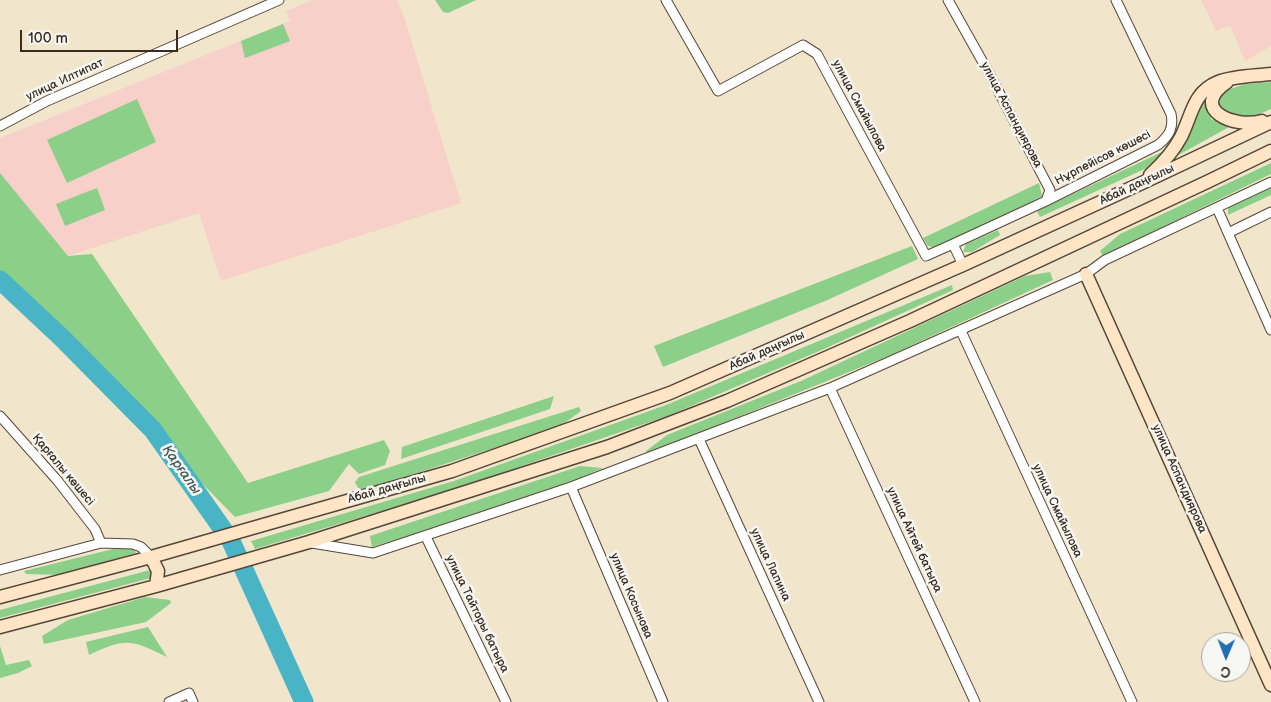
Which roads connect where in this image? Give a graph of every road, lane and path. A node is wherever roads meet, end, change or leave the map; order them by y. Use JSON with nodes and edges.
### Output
{"nodes":[{"id":1,"x":279,"y":0,"type":"edge"},
{"id":2,"x":666,"y":0,"type":"edge"},
{"id":3,"x":948,"y":0,"type":"edge"},
{"id":4,"x":1116,"y":0,"type":"edge"},
{"id":5,"x":1271,"y":74,"type":"edge"},
{"id":6,"x":1231,"y":79,"type":"junction"},
{"id":7,"x":1271,"y":120,"type":"edge"},
{"id":8,"x":0,"y":126,"type":"edge"},
{"id":9,"x":1271,"y":151,"type":"edge"},
{"id":10,"x":1271,"y":182,"type":"edge"},
{"id":11,"x":1142,"y":183,"type":"junction"},
{"id":12,"x":1046,"y":201,"type":"junction"},
{"id":13,"x":1217,"y":208,"type":"junction"},
{"id":14,"x":1271,"y":212,"type":"edge"},
{"id":15,"x":1228,"y":233,"type":"junction"},
{"id":16,"x":953,"y":244,"type":"junction"},
{"id":17,"x":963,"y":265,"type":"junction"},
{"id":18,"x":1086,"y":274,"type":"junction"},
{"id":19,"x":1271,"y":330,"type":"edge"},
{"id":20,"x":961,"y":331,"type":"junction"},
{"id":21,"x":830,"y":388,"type":"junction"},
{"id":22,"x":0,"y":416,"type":"edge"},
{"id":23,"x":699,"y":439,"type":"junction"},
{"id":24,"x":571,"y":487,"type":"junction"},
{"id":25,"x":426,"y":537,"type":"junction"},
{"id":26,"x":309,"y":542,"type":"junction"},
{"id":27,"x":102,"y":543,"type":"junction"},
{"id":28,"x":151,"y":557,"type":"junction"},
{"id":29,"x":0,"y":570,"type":"edge"},
{"id":30,"x":156,"y":586,"type":"junction"},
{"id":31,"x":0,"y":597,"type":"edge"},
{"id":32,"x":0,"y":627,"type":"edge"},
{"id":33,"x":1271,"y":685,"type":"edge"},
{"id":34,"x":191,"y":698,"type":"edge"},
{"id":35,"x":169,"y":702,"type":"edge"},
{"id":36,"x":506,"y":702,"type":"edge"},
{"id":37,"x":663,"y":702,"type":"edge"},
{"id":38,"x":819,"y":702,"type":"edge"},
{"id":39,"x":975,"y":702,"type":"edge"},
{"id":40,"x":1132,"y":702,"type":"edge"}],
"edges":[{"from":1,"to":8,"type":"street","name":"улица Илтипат"},
{"from":2,"to":16,"type":"street","name":"улица Смайылова"},
{"from":3,"to":12,"type":"street","name":"улица Аспандиярова"},
{"from":4,"to":12,"type":"street","name":"Нұрпейісов көшесі"},
{"from":5,"to":6,"type":"main road"},
{"from":6,"to":7,"type":"main road"},
{"from":6,"to":11,"type":"main road"},
{"from":7,"to":11,"type":"main road","name":"Абай даңғылы"},
{"from":9,"to":26,"type":"main road","name":"Абай даңғылы"},
{"from":10,"to":13,"type":"street"},
{"from":11,"to":17,"type":"main road","name":"Абай даңғылы"},
{"from":12,"to":16,"type":"street"},
{"from":13,"to":15,"type":"street"},
{"from":13,"to":18,"type":"street"},
{"from":14,"to":15,"type":"street"},
{"from":15,"to":19,"type":"street"},
{"from":16,"to":17,"type":"street"},
{"from":17,"to":28,"type":"main road","name":"Абай даңғылы"},
{"from":18,"to":20,"type":"street"},
{"from":18,"to":33,"type":"main road","name":"улица Аспандиярова"},
{"from":20,"to":21,"type":"street"},
{"from":20,"to":40,"type":"street","name":"улица Смайылова"},
{"from":21,"to":23,"type":"street"},
{"from":21,"to":39,"type":"street","name":"улица Айтей батыра"},
{"from":22,"to":27,"type":"street","name":"Қарғалы көшесі"},
{"from":23,"to":24,"type":"street"},
{"from":23,"to":38,"type":"street","name":"улица Лапина"},
{"from":24,"to":25,"type":"street"},
{"from":24,"to":37,"type":"street","name":"улица Косынова"},
{"from":25,"to":26,"type":"street"},
{"from":25,"to":36,"type":"street","name":"улица Тайторы батыра"},
{"from":26,"to":30,"type":"main road","name":"Абай даңғылы"},
{"from":27,"to":28,"type":"street"},
{"from":27,"to":29,"type":"street"},
{"from":28,"to":30,"type":"main road"},
{"from":28,"to":31,"type":"main road","name":"Абай даңғылы"},
{"from":30,"to":32,"type":"main road"},
{"from":34,"to":35,"type":"street"}]}
